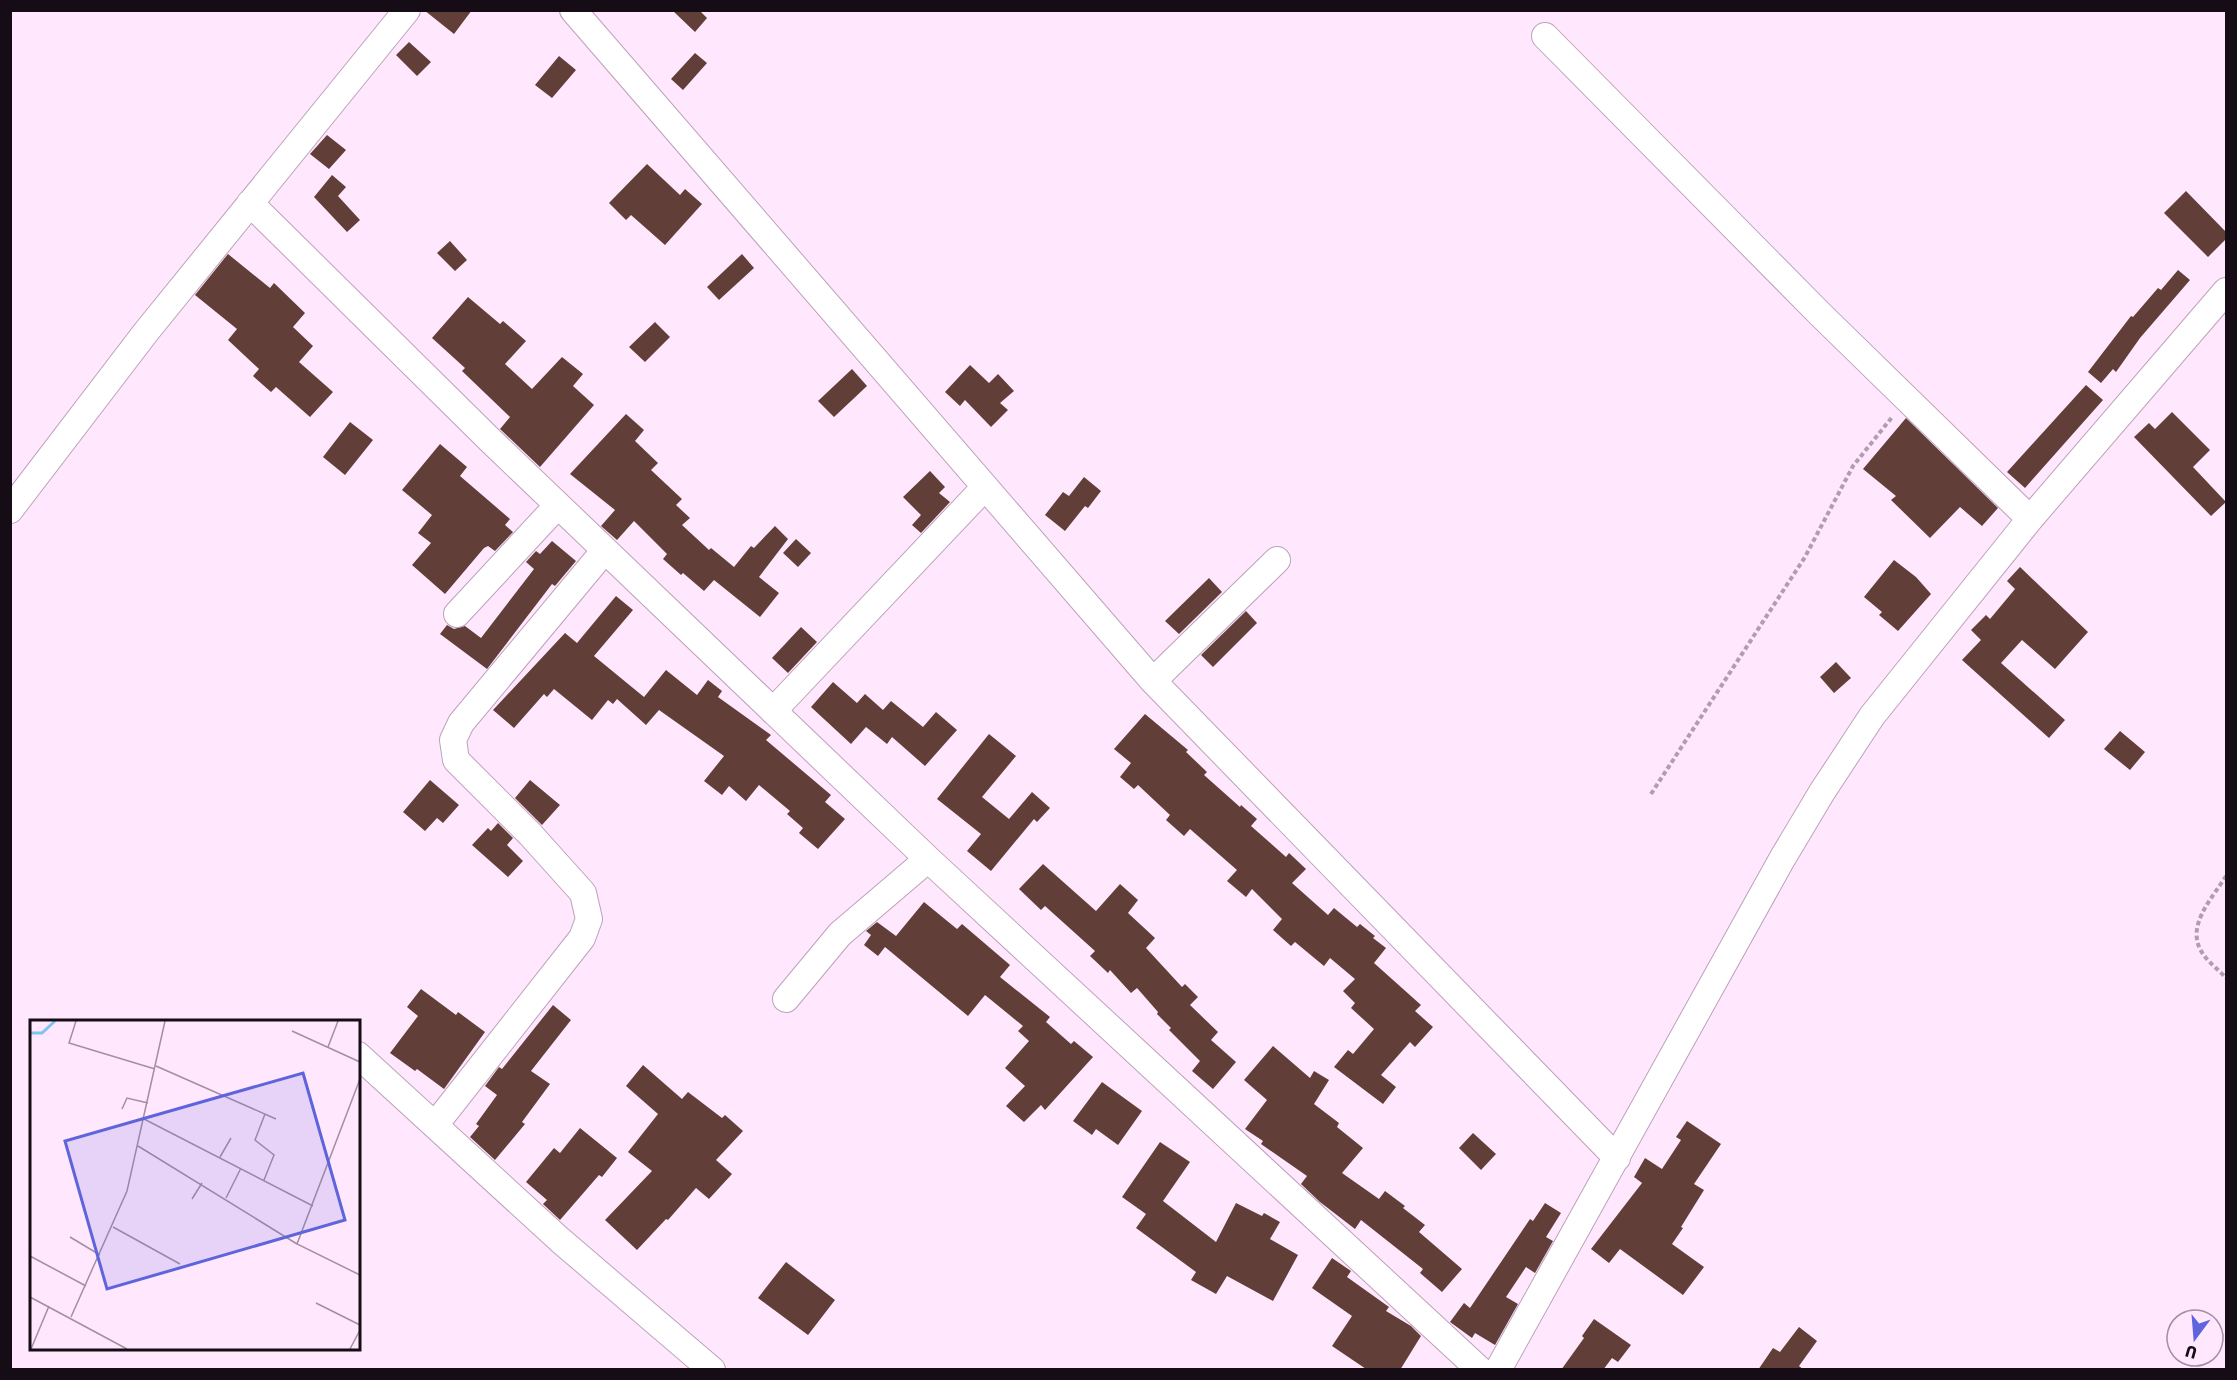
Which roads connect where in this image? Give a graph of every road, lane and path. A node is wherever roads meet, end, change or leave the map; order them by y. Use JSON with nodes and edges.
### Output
{"nodes":[{"id":1,"x":407,"y":10,"type":"edge"},
{"id":2,"x":573,"y":10,"type":"edge"},
{"id":3,"x":1545,"y":36,"type":"dead end"},
{"id":4,"x":250,"y":203,"type":"junction"},
{"id":5,"x":2221,"y":309,"type":"edge"},
{"id":6,"x":1908,"y":399,"type":"junction"},
{"id":7,"x":985,"y":487,"type":"junction"},
{"id":8,"x":558,"y":505,"type":"junction"},
{"id":9,"x":10,"y":510,"type":"edge"},
{"id":10,"x":2030,"y":519,"type":"junction"},
{"id":11,"x":605,"y":550,"type":"junction"},
{"id":12,"x":1277,"y":560,"type":"dead end"},
{"id":13,"x":457,"y":614,"type":"dead end"},
{"id":14,"x":1154,"y":681,"type":"junction"},
{"id":15,"x":773,"y":711,"type":"junction"},
{"id":16,"x":1651,"y":794,"type":"dead end"},
{"id":17,"x":928,"y":859,"type":"junction"},
{"id":18,"x":2226,"y":876,"type":"edge"},
{"id":19,"x":2226,"y":978,"type":"edge"},
{"id":20,"x":786,"y":999,"type":"dead end"},
{"id":21,"x":360,"y":1057,"type":"edge"},
{"id":22,"x":435,"y":1125,"type":"junction"},
{"id":23,"x":1617,"y":1158,"type":"junction"},
{"id":24,"x":712,"y":1370,"type":"edge"},
{"id":25,"x":1480,"y":1370,"type":"edge"},
{"id":26,"x":1498,"y":1370,"type":"edge"}],
"edges":[{"from":1,"to":4,"type":"street"},
{"from":2,"to":7,"type":"street"},
{"from":3,"to":6,"type":"street"},
{"from":4,"to":8,"type":"street"},
{"from":4,"to":9,"type":"street"},
{"from":5,"to":10,"type":"street"},
{"from":6,"to":10,"type":"street"},
{"from":6,"to":16,"type":"path"},
{"from":7,"to":14,"type":"street"},
{"from":7,"to":15,"type":"street"},
{"from":8,"to":11,"type":"street"},
{"from":8,"to":13,"type":"street"},
{"from":10,"to":23,"type":"street"},
{"from":11,"to":15,"type":"street"},
{"from":11,"to":22,"type":"street"},
{"from":12,"to":14,"type":"street"},
{"from":14,"to":23,"type":"street"},
{"from":15,"to":17,"type":"street"},
{"from":17,"to":20,"type":"street"},
{"from":17,"to":25,"type":"street"},
{"from":18,"to":19,"type":"path"},
{"from":21,"to":22,"type":"street"},
{"from":22,"to":24,"type":"street"},
{"from":23,"to":26,"type":"street"}]}
